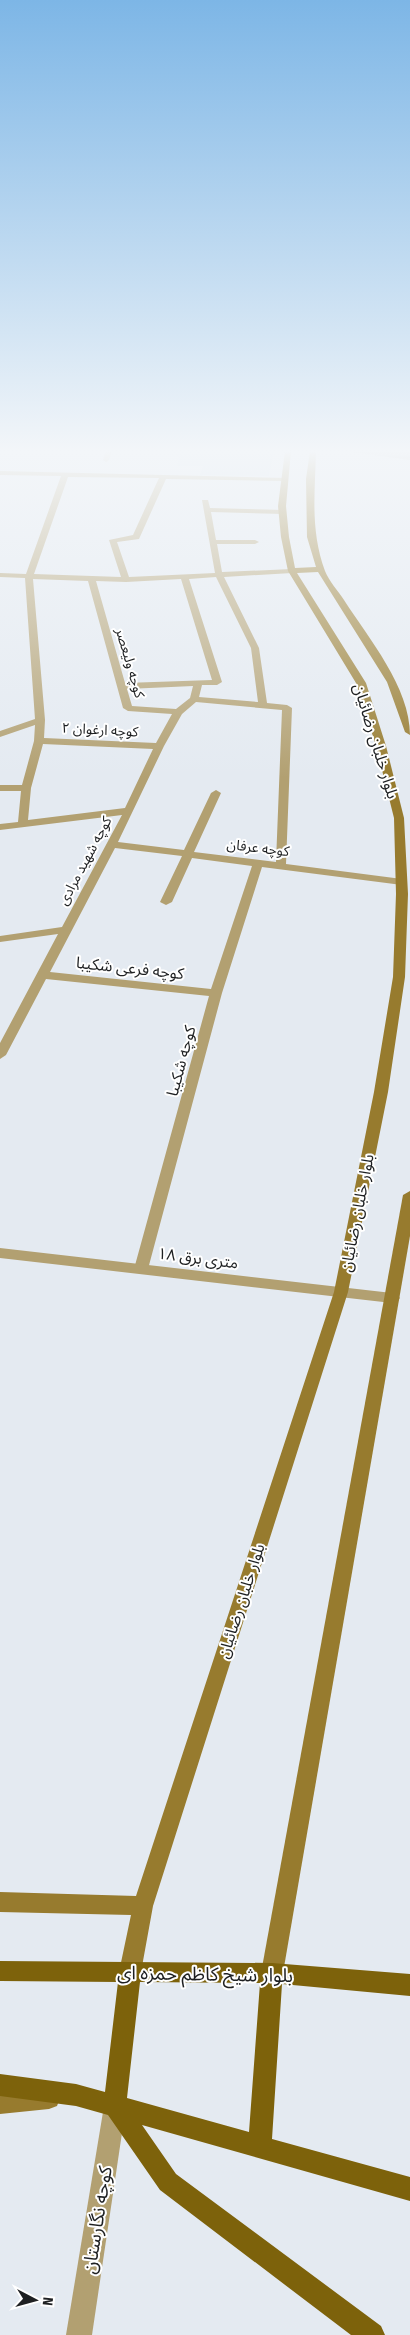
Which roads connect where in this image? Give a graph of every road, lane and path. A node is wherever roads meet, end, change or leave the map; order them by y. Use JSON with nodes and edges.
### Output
{"nodes":[{"id":1,"x":35,"y":560,"type":"edge"},
{"id":2,"x":119,"y":560,"type":"edge"},
{"id":3,"x":217,"y":560,"type":"edge"},
{"id":4,"x":290,"y":560,"type":"edge"},
{"id":5,"x":317,"y":560,"type":"edge"},
{"id":6,"x":320,"y":570,"type":"junction"},
{"id":7,"x":292,"y":571,"type":"junction"},
{"id":8,"x":0,"y":575,"type":"edge"},
{"id":9,"x":220,"y":575,"type":"junction"},
{"id":10,"x":29,"y":576,"type":"junction"},
{"id":11,"x":184,"y":577,"type":"junction"},
{"id":12,"x":91,"y":578,"type":"junction"},
{"id":13,"x":126,"y":580,"type":"junction"},
{"id":14,"x":198,"y":684,"type":"junction"},
{"id":15,"x":122,"y":686,"type":"junction"},
{"id":16,"x":194,"y":699,"type":"junction"},
{"id":17,"x":264,"y":706,"type":"junction"},
{"id":18,"x":178,"y":712,"type":"junction"},
{"id":19,"x":40,"y":720,"type":"junction"},
{"id":20,"x":2,"y":731,"type":"edge"},
{"id":21,"x":410,"y":732,"type":"edge"},
{"id":22,"x":39,"y":741,"type":"junction"},
{"id":23,"x":159,"y":746,"type":"junction"},
{"id":24,"x":0,"y":788,"type":"edge"},
{"id":25,"x":26,"y":788,"type":"junction"},
{"id":26,"x":216,"y":793,"type":"dead end"},
{"id":27,"x":128,"y":811,"type":"junction"},
{"id":28,"x":23,"y":823,"type":"junction"},
{"id":29,"x":0,"y":827,"type":"edge"},
{"id":30,"x":111,"y":844,"type":"junction"},
{"id":31,"x":189,"y":854,"type":"junction"},
{"id":32,"x":258,"y":863,"type":"junction"},
{"id":33,"x":281,"y":866,"type":"junction"},
{"id":34,"x":402,"y":882,"type":"junction"},
{"id":35,"x":166,"y":902,"type":"dead end"},
{"id":36,"x":65,"y":930,"type":"junction"},
{"id":37,"x":0,"y":939,"type":"edge"},
{"id":38,"x":41,"y":976,"type":"junction"},
{"id":39,"x":216,"y":993,"type":"junction"},
{"id":40,"x":0,"y":1055,"type":"edge"},
{"id":41,"x":410,"y":1195,"type":"edge"},
{"id":42,"x":0,"y":1253,"type":"edge"},
{"id":43,"x":141,"y":1269,"type":"junction"},
{"id":44,"x":341,"y":1292,"type":"junction"},
{"id":45,"x":392,"y":1298,"type":"junction"},
{"id":46,"x":0,"y":1902,"type":"edge"},
{"id":47,"x":143,"y":1906,"type":"junction"},
{"id":48,"x":0,"y":1971,"type":"edge"},
{"id":49,"x":130,"y":1972,"type":"junction"},
{"id":50,"x":272,"y":1973,"type":"junction"},
{"id":51,"x":410,"y":1985,"type":"edge"},
{"id":52,"x":0,"y":2085,"type":"edge"},
{"id":53,"x":76,"y":2095,"type":"junction"},
{"id":54,"x":0,"y":2103,"type":"edge"},
{"id":55,"x":115,"y":2106,"type":"junction"},
{"id":56,"x":260,"y":2146,"type":"junction"},
{"id":57,"x":410,"y":2189,"type":"edge"},
{"id":58,"x":79,"y":2335,"type":"edge"},
{"id":59,"x":372,"y":2335,"type":"edge"}],
"edges":[{"from":1,"to":10,"type":"street"},
{"from":2,"to":13,"type":"street"},
{"from":3,"to":9,"type":"street"},
{"from":4,"to":7,"type":"main road","name":"بلوار خلبان رضائیان"},
{"from":5,"to":6,"type":"main road","name":"بلوار خلبان رضائیان"},
{"from":6,"to":7,"type":"main road"},
{"from":6,"to":21,"type":"main road","name":"بلوار خلبان رضائیان"},
{"from":7,"to":9,"type":"street"},
{"from":7,"to":34,"type":"main road","name":"بلوار خلبان رضائیان"},
{"from":8,"to":10,"type":"street"},
{"from":9,"to":11,"type":"street"},
{"from":9,"to":17,"type":"street"},
{"from":10,"to":12,"type":"street"},
{"from":10,"to":19,"type":"street"},
{"from":11,"to":13,"type":"street"},
{"from":11,"to":14,"type":"street"},
{"from":12,"to":13,"type":"street"},
{"from":12,"to":15,"type":"street","name":"کوچه ولیعصر"},
{"from":14,"to":15,"type":"street"},
{"from":14,"to":16,"type":"street"},
{"from":15,"to":18,"type":"street","name":"کوچه ولیعصر"},
{"from":16,"to":17,"type":"street"},
{"from":16,"to":18,"type":"street","name":"کوچه شهید مرادی"},
{"from":17,"to":33,"type":"street"},
{"from":18,"to":23,"type":"street","name":"کوچه شهید مرادی"},
{"from":19,"to":20,"type":"street"},
{"from":19,"to":22,"type":"street"},
{"from":22,"to":23,"type":"street","name":"کوچه ارغوان ۲"},
{"from":22,"to":25,"type":"street"},
{"from":23,"to":27,"type":"street","name":"کوچه شهید مرادی"},
{"from":24,"to":25,"type":"street"},
{"from":25,"to":28,"type":"street"},
{"from":26,"to":31,"type":"street"},
{"from":27,"to":28,"type":"street"},
{"from":27,"to":30,"type":"street","name":"کوچه شهید مرادی"},
{"from":28,"to":29,"type":"street"},
{"from":30,"to":31,"type":"street","name":"کوچه عرفان"},
{"from":30,"to":36,"type":"street","name":"کوچه شهید مرادی"},
{"from":31,"to":32,"type":"street","name":"کوچه عرفان"},
{"from":31,"to":35,"type":"street"},
{"from":32,"to":33,"type":"street","name":"کوچه عرفان"},
{"from":32,"to":39,"type":"street","name":"کوچه شکیبا"},
{"from":33,"to":34,"type":"street","name":"کوچه عرفان"},
{"from":34,"to":44,"type":"main road","name":"بلوار خلبان رضائیان"},
{"from":36,"to":37,"type":"street"},
{"from":36,"to":38,"type":"street","name":"کوچه شهید مرادی"},
{"from":38,"to":39,"type":"street","name":"کوچه فرعی شکیبا"},
{"from":38,"to":40,"type":"street","name":"کوچه شهید مرادی"},
{"from":39,"to":43,"type":"street","name":"کوچه شکیبا"},
{"from":41,"to":45,"type":"main road"},
{"from":42,"to":43,"type":"street","name":"۱۸ متری برق"},
{"from":43,"to":44,"type":"street","name":"۱۸ متری برق"},
{"from":44,"to":45,"type":"street","name":"۱۸ متری برق"},
{"from":44,"to":47,"type":"main road","name":"بلوار خلبان رضائیان"},
{"from":45,"to":50,"type":"main road"},
{"from":46,"to":47,"type":"main road"},
{"from":47,"to":49,"type":"main road","name":"بلوار خلبان رضائیان"},
{"from":48,"to":49,"type":"main road","name":"بلوار شیخ کاظم حمزه ای"},
{"from":49,"to":50,"type":"main road","name":"بلوار شیخ کاظم حمزه ای"},
{"from":49,"to":55,"type":"main road"},
{"from":50,"to":51,"type":"main road","name":"بلوار شیخ کاظم حمزه ای"},
{"from":50,"to":56,"type":"main road"},
{"from":52,"to":53,"type":"main road"},
{"from":53,"to":54,"type":"main road"},
{"from":53,"to":55,"type":"main road"},
{"from":55,"to":56,"type":"main road"},
{"from":55,"to":58,"type":"street","name":"کوچه نگارستان"},
{"from":55,"to":59,"type":"main road"},
{"from":56,"to":57,"type":"main road"}]}
